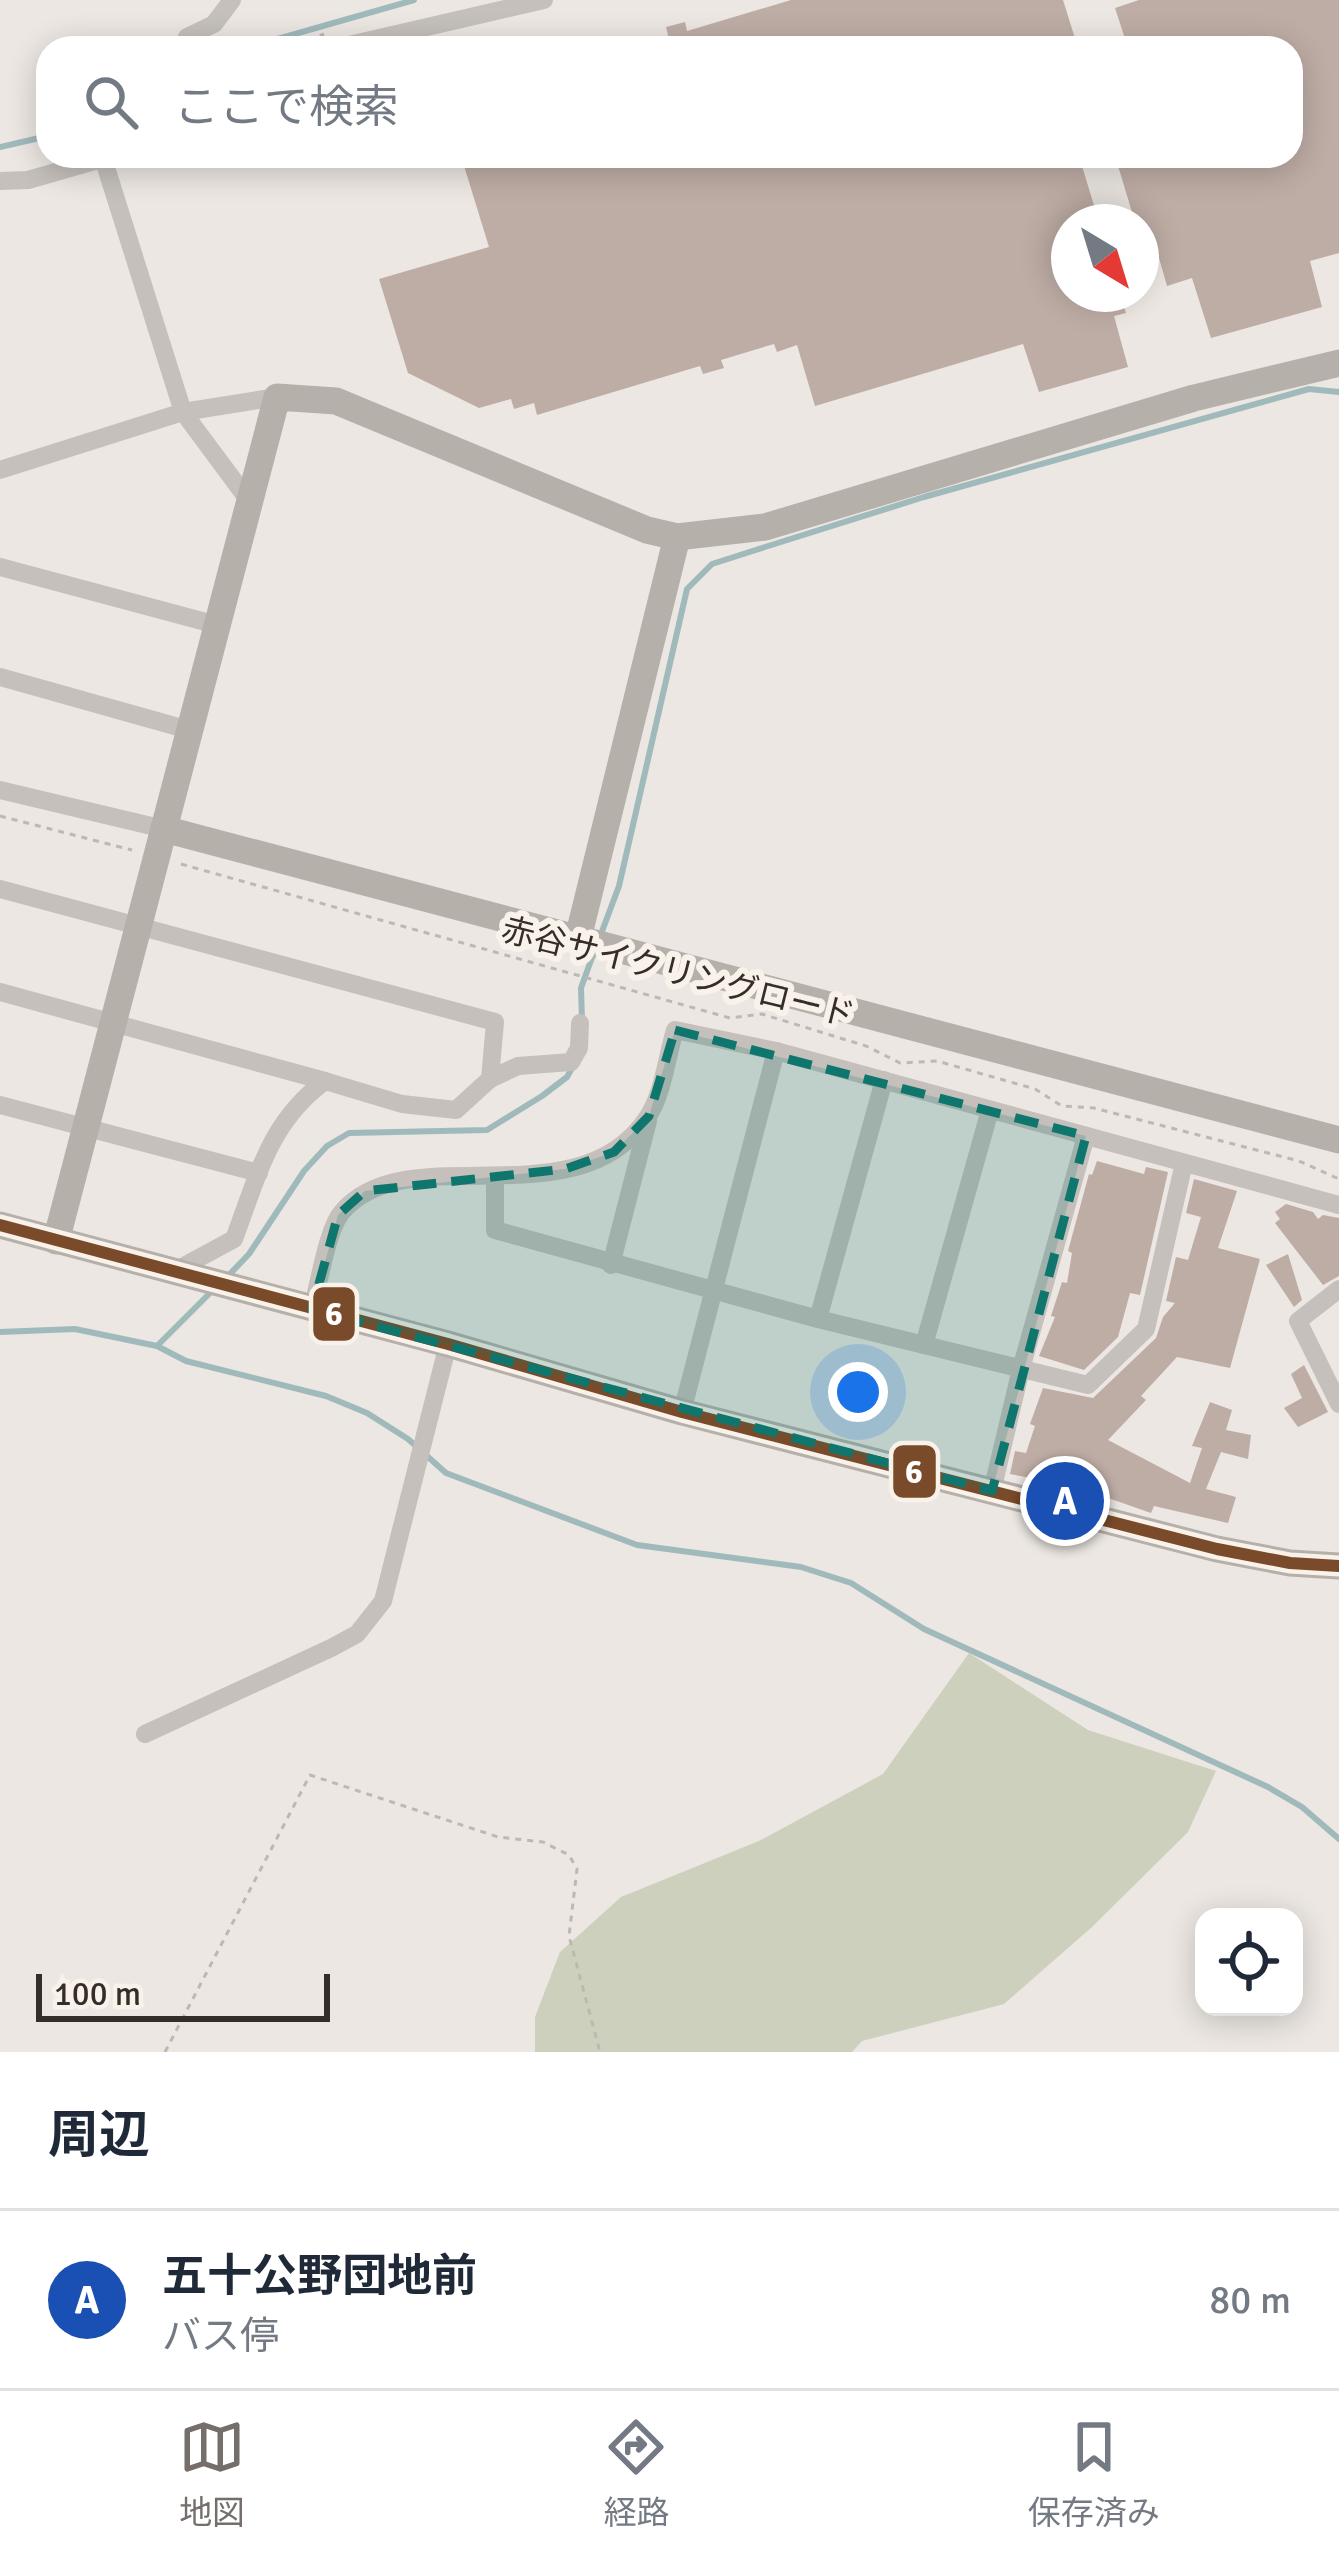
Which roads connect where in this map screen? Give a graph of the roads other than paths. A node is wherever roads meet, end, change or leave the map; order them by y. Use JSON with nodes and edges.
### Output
{"nodes":[{"id":1,"x":232,"y":0,"type":"edge"},
{"id":2,"x":544,"y":0,"type":"edge"},
{"id":3,"x":189,"y":36,"type":"edge"},
{"id":4,"x":388,"y":36,"type":"edge"},
{"id":5,"x":74,"y":168,"type":"edge"},
{"id":6,"x":111,"y":168,"type":"edge"},
{"id":7,"x":0,"y":181,"type":"edge"},
{"id":8,"x":1339,"y":363,"type":"edge"},
{"id":9,"x":277,"y":397,"type":"junction"},
{"id":10,"x":183,"y":412,"type":"junction"},
{"id":11,"x":0,"y":470,"type":"edge"},
{"id":12,"x":249,"y":501,"type":"junction"},
{"id":13,"x":677,"y":537,"type":"junction"},
{"id":14,"x":2,"y":574,"type":"edge"},
{"id":15,"x":217,"y":625,"type":"junction"},
{"id":16,"x":0,"y":677,"type":"edge"},
{"id":17,"x":189,"y":730,"type":"junction"},
{"id":18,"x":0,"y":790,"type":"edge"},
{"id":19,"x":164,"y":829,"type":"junction"},
{"id":20,"x":0,"y":889,"type":"edge"},
{"id":21,"x":139,"y":924,"type":"junction"},
{"id":22,"x":578,"y":938,"type":"junction"},
{"id":23,"x":0,"y":992,"type":"edge"},
{"id":24,"x":113,"y":1022,"type":"junction"},
{"id":25,"x":580,"y":1023,"type":"dead end"},
{"id":26,"x":776,"y":1051,"type":"junction"},
{"id":27,"x":490,"y":1079,"type":"junction"},
{"id":28,"x":325,"y":1081,"type":"junction"},
{"id":29,"x":884,"y":1081,"type":"junction"},
{"id":30,"x":0,"y":1105,"type":"edge"},
{"id":31,"x":990,"y":1110,"type":"junction"},
{"id":32,"x":649,"y":1116,"type":"junction"},
{"id":33,"x":86,"y":1126,"type":"junction"},
{"id":34,"x":1086,"y":1136,"type":"junction"},
{"id":35,"x":1339,"y":1140,"type":"edge"},
{"id":36,"x":1184,"y":1162,"type":"junction"},
{"id":37,"x":259,"y":1173,"type":"junction"},
{"id":38,"x":494,"y":1178,"type":"junction"},
{"id":39,"x":1339,"y":1205,"type":"edge"},
{"id":40,"x":0,"y":1225,"type":"edge"},
{"id":41,"x":56,"y":1241,"type":"junction"},
{"id":42,"x":611,"y":1265,"type":"junction"},
{"id":43,"x":173,"y":1272,"type":"junction"},
{"id":44,"x":1339,"y":1289,"type":"edge"},
{"id":45,"x":715,"y":1291,"type":"junction"},
{"id":46,"x":312,"y":1309,"type":"junction"},
{"id":47,"x":818,"y":1319,"type":"junction"},
{"id":48,"x":448,"y":1344,"type":"junction"},
{"id":49,"x":924,"y":1345,"type":"junction"},
{"id":50,"x":1021,"y":1369,"type":"junction"},
{"id":51,"x":1339,"y":1405,"type":"edge"},
{"id":52,"x":682,"y":1412,"type":"junction"},
{"id":53,"x":992,"y":1491,"type":"junction"},
{"id":54,"x":1339,"y":1566,"type":"edge"},
{"id":55,"x":145,"y":1734,"type":"dead end"}],
"edges":[{"from":1,"to":3,"type":"street"},
{"from":2,"to":4,"type":"street"},
{"from":5,"to":7,"type":"street"},
{"from":6,"to":10,"type":"street"},
{"from":8,"to":13,"type":"street"},
{"from":9,"to":10,"type":"street"},
{"from":9,"to":12,"type":"street"},
{"from":9,"to":13,"type":"street"},
{"from":10,"to":11,"type":"street"},
{"from":10,"to":12,"type":"street"},
{"from":12,"to":15,"type":"street"},
{"from":13,"to":22,"type":"street"},
{"from":14,"to":15,"type":"street"},
{"from":15,"to":17,"type":"street"},
{"from":16,"to":17,"type":"street"},
{"from":17,"to":19,"type":"street"},
{"from":18,"to":19,"type":"street"},
{"from":19,"to":21,"type":"street"},
{"from":19,"to":22,"type":"street"},
{"from":20,"to":21,"type":"street"},
{"from":21,"to":24,"type":"street"},
{"from":21,"to":27,"type":"street"},
{"from":22,"to":35,"type":"street"},
{"from":23,"to":24,"type":"street"},
{"from":24,"to":28,"type":"street"},
{"from":24,"to":33,"type":"street"},
{"from":25,"to":27,"type":"street"},
{"from":26,"to":29,"type":"street"},
{"from":26,"to":32,"type":"street"},
{"from":26,"to":45,"type":"street"},
{"from":27,"to":28,"type":"street"},
{"from":28,"to":37,"type":"street"},
{"from":29,"to":31,"type":"street"},
{"from":29,"to":47,"type":"street"},
{"from":30,"to":33,"type":"street"},
{"from":31,"to":34,"type":"street"},
{"from":31,"to":49,"type":"street"},
{"from":32,"to":38,"type":"street"},
{"from":32,"to":42,"type":"street"},
{"from":33,"to":37,"type":"street"},
{"from":33,"to":41,"type":"street"},
{"from":34,"to":36,"type":"street"},
{"from":34,"to":50,"type":"street"},
{"from":36,"to":39,"type":"street"},
{"from":36,"to":50,"type":"street"},
{"from":37,"to":43,"type":"street"},
{"from":38,"to":42,"type":"street"},
{"from":38,"to":46,"type":"street"},
{"from":40,"to":41,"type":"street"},
{"from":41,"to":43,"type":"street"},
{"from":42,"to":45,"type":"street"},
{"from":43,"to":46,"type":"street"},
{"from":44,"to":51,"type":"street"},
{"from":45,"to":47,"type":"street"},
{"from":45,"to":52,"type":"street"},
{"from":46,"to":48,"type":"street"},
{"from":47,"to":49,"type":"street"},
{"from":48,"to":52,"type":"street"},
{"from":48,"to":55,"type":"street"},
{"from":49,"to":50,"type":"street"},
{"from":50,"to":53,"type":"street"},
{"from":52,"to":53,"type":"street"},
{"from":53,"to":54,"type":"street"}]}
